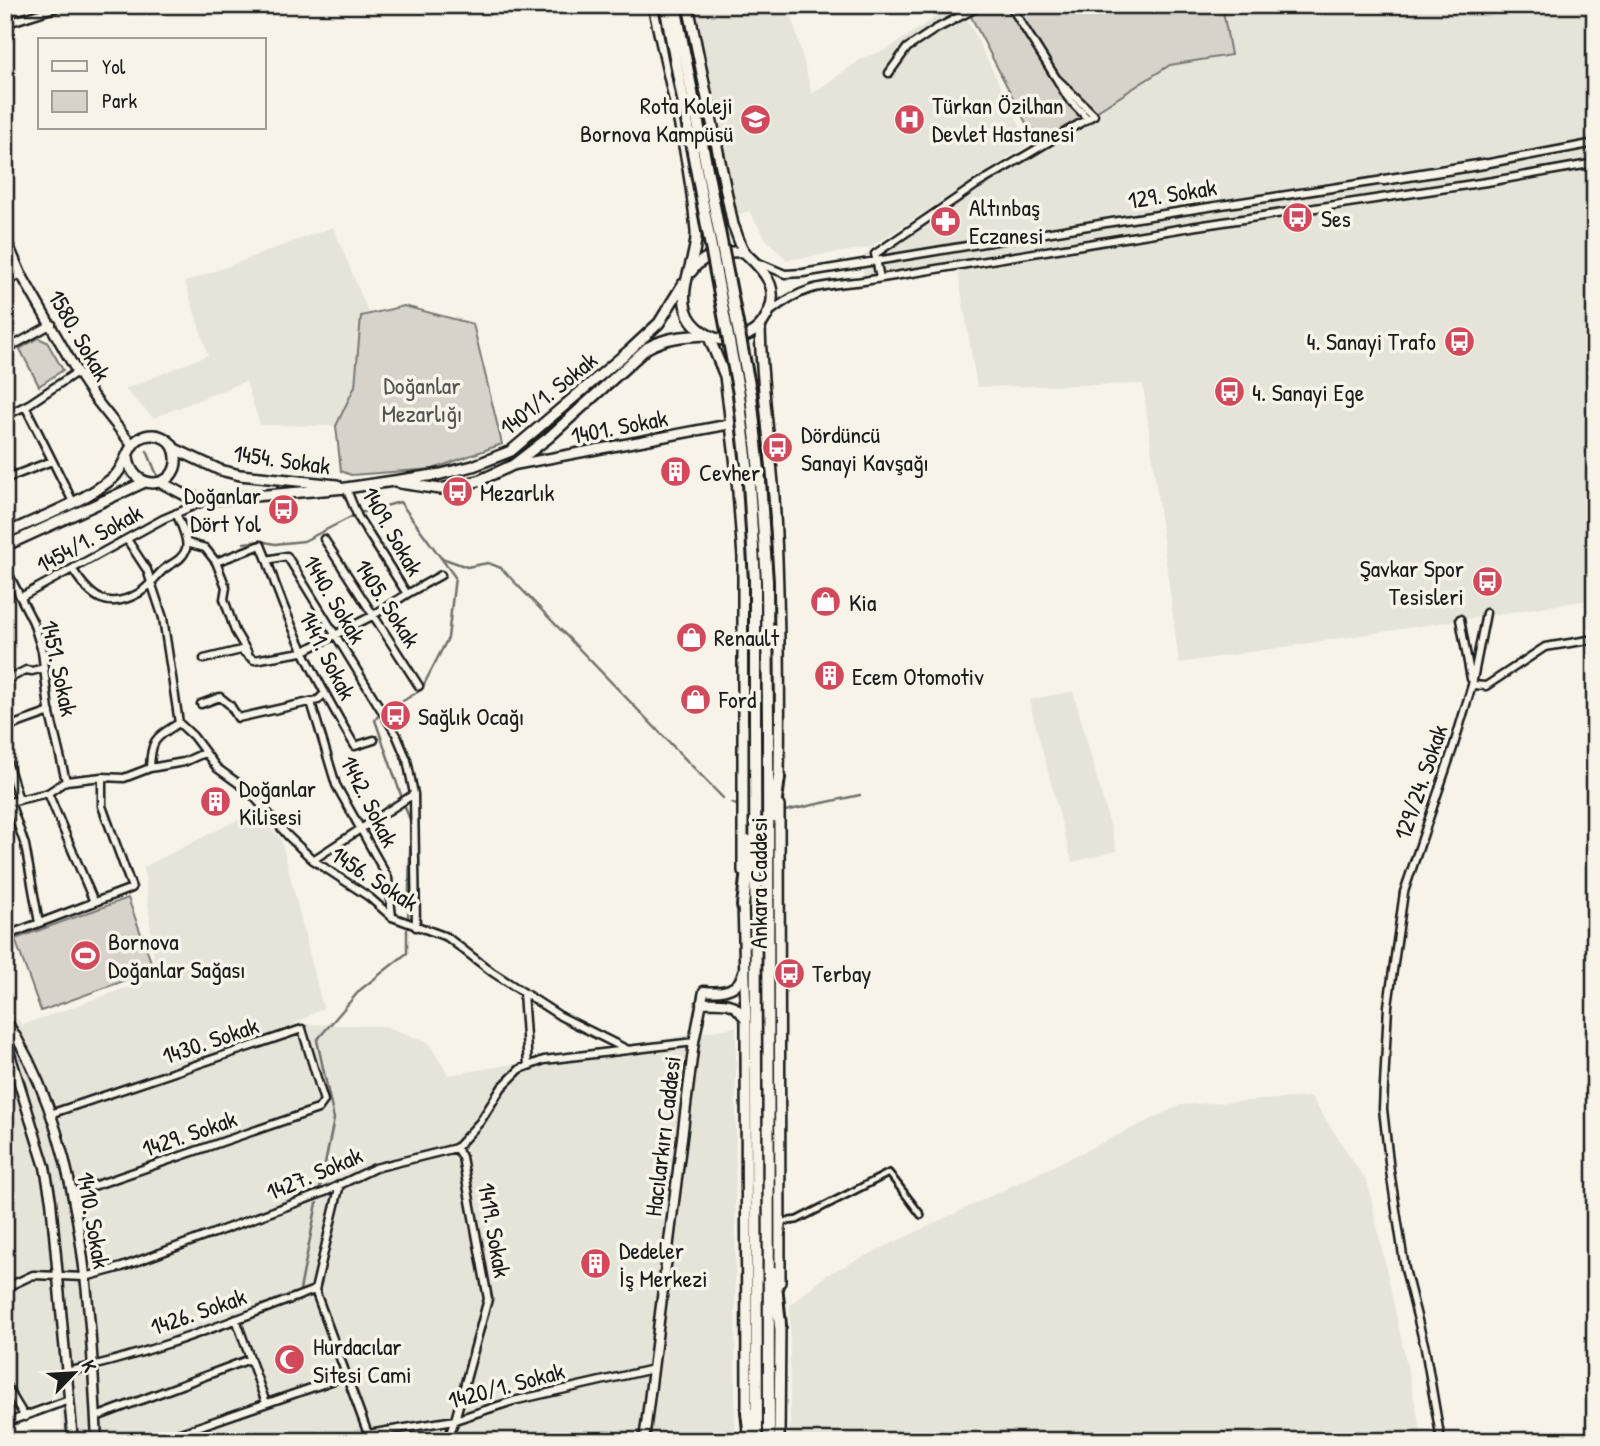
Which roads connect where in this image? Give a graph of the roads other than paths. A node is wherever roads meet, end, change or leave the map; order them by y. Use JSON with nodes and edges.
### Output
{"nodes":[{"id":1,"x":64,"y":5,"type":"edge"},
{"id":2,"x":653,"y":5,"type":"edge"},
{"id":3,"x":665,"y":5,"type":"edge"},
{"id":4,"x":675,"y":5,"type":"edge"},
{"id":5,"x":688,"y":5,"type":"edge"},
{"id":6,"x":982,"y":5,"type":"edge"},
{"id":7,"x":1010,"y":5,"type":"edge"},
{"id":8,"x":5,"y":24,"type":"edge"},
{"id":9,"x":889,"y":73,"type":"dead end"},
{"id":10,"x":5,"y":94,"type":"edge"},
{"id":11,"x":1595,"y":143,"type":"edge"},
{"id":12,"x":1595,"y":163,"type":"edge"},
{"id":13,"x":1484,"y":164,"type":"joint"},
{"id":14,"x":5,"y":166,"type":"edge"},
{"id":15,"x":1384,"y":180,"type":"joint"},
{"id":16,"x":5,"y":237,"type":"edge"},
{"id":17,"x":745,"y":252,"type":"junction"},
{"id":18,"x":876,"y":262,"type":"junction"},
{"id":19,"x":757,"y":263,"type":"junction"},
{"id":20,"x":21,"y":274,"type":"junction"},
{"id":21,"x":689,"y":274,"type":"junction"},
{"id":22,"x":880,"y":278,"type":"junction"},
{"id":23,"x":5,"y":283,"type":"edge"},
{"id":24,"x":768,"y":313,"type":"junction"},
{"id":25,"x":52,"y":324,"type":"junction"},
{"id":26,"x":760,"y":326,"type":"junction"},
{"id":27,"x":708,"y":335,"type":"junction"},
{"id":28,"x":5,"y":350,"type":"edge"},
{"id":29,"x":77,"y":372,"type":"junction"},
{"id":30,"x":25,"y":406,"type":"junction"},
{"id":31,"x":5,"y":416,"type":"edge"},
{"id":32,"x":731,"y":424,"type":"junction"},
{"id":33,"x":132,"y":445,"type":"junction"},
{"id":34,"x":175,"y":449,"type":"junction"},
{"id":35,"x":128,"y":457,"type":"junction"},
{"id":36,"x":52,"y":461,"type":"junction"},
{"id":37,"x":513,"y":465,"type":"junction"},
{"id":38,"x":5,"y":479,"type":"edge"},
{"id":39,"x":145,"y":482,"type":"junction"},
{"id":40,"x":160,"y":482,"type":"junction"},
{"id":41,"x":391,"y":482,"type":"junction"},
{"id":42,"x":346,"y":488,"type":"junction"},
{"id":43,"x":208,"y":500,"type":"junction"},
{"id":44,"x":73,"y":502,"type":"junction"},
{"id":45,"x":176,"y":513,"type":"junction"},
{"id":46,"x":5,"y":534,"type":"edge"},
{"id":47,"x":324,"y":540,"type":"dead end"},
{"id":48,"x":128,"y":541,"type":"junction"},
{"id":49,"x":187,"y":543,"type":"junction"},
{"id":50,"x":5,"y":546,"type":"edge"},
{"id":51,"x":267,"y":560,"type":"junction"},
{"id":52,"x":216,"y":562,"type":"junction"},
{"id":53,"x":5,"y":567,"type":"edge"},
{"id":54,"x":73,"y":570,"type":"junction"},
{"id":55,"x":441,"y":575,"type":"dead end"},
{"id":56,"x":150,"y":583,"type":"junction"},
{"id":57,"x":407,"y":594,"type":"junction"},
{"id":58,"x":21,"y":597,"type":"junction"},
{"id":59,"x":1486,"y":613,"type":"dead end"},
{"id":60,"x":373,"y":616,"type":"junction"},
{"id":61,"x":1460,"y":619,"type":"dead end"},
{"id":62,"x":334,"y":636,"type":"junction"},
{"id":63,"x":1595,"y":639,"type":"edge"},
{"id":64,"x":302,"y":652,"type":"junction"},
{"id":65,"x":204,"y":659,"type":"dead end"},
{"id":66,"x":254,"y":660,"type":"junction"},
{"id":67,"x":44,"y":668,"type":"junction"},
{"id":68,"x":5,"y":681,"type":"edge"},
{"id":69,"x":1472,"y":685,"type":"junction"},
{"id":70,"x":419,"y":686,"type":"dead end"},
{"id":71,"x":325,"y":692,"type":"junction"},
{"id":72,"x":311,"y":702,"type":"junction"},
{"id":73,"x":201,"y":704,"type":"dead end"},
{"id":74,"x":50,"y":712,"type":"junction"},
{"id":75,"x":179,"y":723,"type":"junction"},
{"id":76,"x":5,"y":728,"type":"edge"},
{"id":77,"x":374,"y":740,"type":"dead end"},
{"id":78,"x":204,"y":753,"type":"junction"},
{"id":79,"x":5,"y":755,"type":"edge"},
{"id":80,"x":150,"y":768,"type":"junction"},
{"id":81,"x":102,"y":777,"type":"junction"},
{"id":82,"x":779,"y":777,"type":"junction"},
{"id":83,"x":66,"y":781,"type":"junction"},
{"id":84,"x":756,"y":786,"type":"junction"},
{"id":85,"x":48,"y":793,"type":"junction"},
{"id":86,"x":414,"y":794,"type":"junction"},
{"id":87,"x":19,"y":800,"type":"junction"},
{"id":88,"x":8,"y":803,"type":"edge"},
{"id":89,"x":361,"y":828,"type":"junction"},
{"id":90,"x":769,"y":853,"type":"junction"},
{"id":91,"x":313,"y":860,"type":"junction"},
{"id":92,"x":94,"y":902,"type":"junction"},
{"id":93,"x":743,"y":906,"type":"junction"},
{"id":94,"x":392,"y":917,"type":"junction"},
{"id":95,"x":39,"y":923,"type":"junction"},
{"id":96,"x":416,"y":928,"type":"junction"},
{"id":97,"x":5,"y":936,"type":"edge"},
{"id":98,"x":745,"y":966,"type":"junction"},
{"id":99,"x":523,"y":992,"type":"junction"},
{"id":100,"x":701,"y":1003,"type":"junction"},
{"id":101,"x":5,"y":1019,"type":"edge"},
{"id":102,"x":746,"y":1021,"type":"junction"},
{"id":103,"x":5,"y":1038,"type":"edge"},
{"id":104,"x":694,"y":1042,"type":"junction"},
{"id":105,"x":628,"y":1050,"type":"junction"},
{"id":106,"x":527,"y":1066,"type":"junction"},
{"id":107,"x":318,"y":1109,"type":"joint"},
{"id":108,"x":50,"y":1114,"type":"junction"},
{"id":109,"x":456,"y":1148,"type":"junction"},
{"id":110,"x":340,"y":1184,"type":"junction"},
{"id":111,"x":73,"y":1193,"type":"junction"},
{"id":112,"x":769,"y":1203,"type":"junction"},
{"id":113,"x":921,"y":1215,"type":"dead end"},
{"id":114,"x":779,"y":1222,"type":"junction"},
{"id":115,"x":59,"y":1275,"type":"junction"},
{"id":116,"x":85,"y":1277,"type":"junction"},
{"id":117,"x":5,"y":1288,"type":"edge"},
{"id":118,"x":315,"y":1290,"type":"junction"},
{"id":119,"x":236,"y":1319,"type":"junction"},
{"id":120,"x":780,"y":1326,"type":"junction"},
{"id":121,"x":250,"y":1359,"type":"junction"},
{"id":122,"x":93,"y":1366,"type":"junction"},
{"id":123,"x":653,"y":1369,"type":"junction"},
{"id":124,"x":66,"y":1372,"type":"junction"},
{"id":125,"x":346,"y":1376,"type":"junction"},
{"id":126,"x":5,"y":1384,"type":"edge"},
{"id":127,"x":69,"y":1399,"type":"junction"},
{"id":128,"x":266,"y":1404,"type":"junction"},
{"id":129,"x":747,"y":1411,"type":"joint"},
{"id":130,"x":96,"y":1416,"type":"junction"},
{"id":131,"x":25,"y":1417,"type":"junction"},
{"id":132,"x":455,"y":1420,"type":"junction"},
{"id":133,"x":5,"y":1423,"type":"edge"},
{"id":134,"x":368,"y":1434,"type":"junction"},
{"id":135,"x":73,"y":1441,"type":"edge"},
{"id":136,"x":97,"y":1441,"type":"edge"},
{"id":137,"x":157,"y":1441,"type":"edge"},
{"id":138,"x":363,"y":1441,"type":"edge"},
{"id":139,"x":447,"y":1441,"type":"edge"},
{"id":140,"x":644,"y":1441,"type":"edge"},
{"id":141,"x":748,"y":1441,"type":"edge"},
{"id":142,"x":757,"y":1441,"type":"edge"},
{"id":143,"x":769,"y":1441,"type":"edge"},
{"id":144,"x":779,"y":1441,"type":"edge"},
{"id":145,"x":1441,"y":1441,"type":"edge"}],
"edges":[{"from":1,"to":8,"type":"street"},
{"from":2,"to":21,"type":"main road","name":"Ankara Caddesi"},
{"from":3,"to":84,"type":"highway","name":"Ankara Caddesi","bridge":true},
{"from":4,"to":90,"type":"highway","name":"Ankara Caddesi","bridge":true},
{"from":5,"to":17,"type":"main road"},
{"from":6,"to":9,"type":"street"},
{"from":7,"to":18,"type":"street"},
{"from":10,"to":14,"type":"street"},
{"from":11,"to":13,"type":"street","name":"129. Sokak"},
{"from":12,"to":22,"type":"street","name":"129. Sokak"},
{"from":13,"to":15,"type":"street","name":"129. Sokak"},
{"from":15,"to":18,"type":"street","name":"129. Sokak"},
{"from":16,"to":20,"type":"street","name":"1580. Sokak"},
{"from":17,"to":19,"type":"main road"},
{"from":17,"to":21,"type":"main road"},
{"from":18,"to":19,"type":"street","name":"129. Sokak"},
{"from":18,"to":22,"type":"street"},
{"from":19,"to":24,"type":"main road"},
{"from":20,"to":23,"type":"street"},
{"from":20,"to":25,"type":"street","name":"1580. Sokak"},
{"from":21,"to":27,"type":"main road","name":"Ankara Caddesi"},
{"from":21,"to":41,"type":"main road","name":"1401/1. Sokak"},
{"from":22,"to":24,"type":"street","name":"129. Sokak"},
{"from":24,"to":26,"type":"main road"},
{"from":25,"to":28,"type":"street"},
{"from":25,"to":29,"type":"street","name":"1580. Sokak"},
{"from":26,"to":27,"type":"main road"},
{"from":26,"to":82,"type":"main road","name":"Ankara Caddesi"},
{"from":27,"to":32,"type":"main road","name":"Ankara Caddesi"},
{"from":27,"to":37,"type":"main road","name":"1401/1. Sokak"},
{"from":29,"to":30,"type":"street"},
{"from":29,"to":33,"type":"street","name":"1580. Sokak"},
{"from":30,"to":31,"type":"street"},
{"from":30,"to":36,"type":"street"},
{"from":32,"to":37,"type":"street","name":"1401. Sokak"},
{"from":32,"to":93,"type":"main road","name":"Ankara Caddesi"},
{"from":33,"to":34,"type":"main road"},
{"from":33,"to":35,"type":"main road"},
{"from":34,"to":40,"type":"main road"},
{"from":34,"to":42,"type":"main road","name":"1454. Sokak"},
{"from":35,"to":39,"type":"main road"},
{"from":35,"to":44,"type":"main road"},
{"from":36,"to":38,"type":"street"},
{"from":36,"to":44,"type":"street"},
{"from":37,"to":41,"type":"main road","name":"1401/1. Sokak"},
{"from":39,"to":40,"type":"main road"},
{"from":39,"to":50,"type":"main road"},
{"from":40,"to":43,"type":"main road"},
{"from":41,"to":42,"type":"main road","name":"1401/1. Sokak"},
{"from":42,"to":43,"type":"main road","name":"1401/1. Sokak"},
{"from":42,"to":57,"type":"street","name":"1409. Sokak"},
{"from":43,"to":45,"type":"street","name":"1401/1. Sokak"},
{"from":44,"to":46,"type":"main road"},
{"from":45,"to":48,"type":"street","name":"1454/1. Sokak"},
{"from":45,"to":49,"type":"street"},
{"from":47,"to":60,"type":"street","name":"1405. Sokak"},
{"from":48,"to":54,"type":"street","name":"1454/1. Sokak"},
{"from":48,"to":56,"type":"street"},
{"from":49,"to":52,"type":"street"},
{"from":49,"to":56,"type":"street"},
{"from":51,"to":52,"type":"street","name":"1440. Sokak"},
{"from":51,"to":62,"type":"street","name":"1440. Sokak"},
{"from":51,"to":64,"type":"street","name":"1441. Sokak"},
{"from":52,"to":66,"type":"street"},
{"from":53,"to":58,"type":"street","name":"1451. Sokak"},
{"from":54,"to":56,"type":"street"},
{"from":54,"to":58,"type":"street","name":"1454/1. Sokak"},
{"from":55,"to":57,"type":"street","name":"1409. Sokak"},
{"from":56,"to":75,"type":"street"},
{"from":57,"to":60,"type":"street","name":"1409. Sokak"},
{"from":58,"to":67,"type":"street","name":"1451. Sokak"},
{"from":59,"to":69,"type":"street","name":"129/24. Sokak"},
{"from":60,"to":62,"type":"street","name":"1409. Sokak"},
{"from":60,"to":70,"type":"street","name":"1405. Sokak"},
{"from":61,"to":69,"type":"street","name":"129/24. Sokak"},
{"from":62,"to":64,"type":"street","name":"1409. Sokak"},
{"from":62,"to":86,"type":"street","name":"1440. Sokak"},
{"from":63,"to":69,"type":"street"},
{"from":64,"to":66,"type":"street","name":"1409. Sokak"},
{"from":64,"to":71,"type":"street","name":"1441. Sokak"},
{"from":65,"to":66,"type":"street","name":"1409. Sokak"},
{"from":67,"to":68,"type":"street"},
{"from":67,"to":74,"type":"street","name":"1451. Sokak"},
{"from":69,"to":145,"type":"street","name":"129/24. Sokak"},
{"from":71,"to":72,"type":"street"},
{"from":71,"to":77,"type":"street","name":"1441. Sokak"},
{"from":72,"to":73,"type":"street"},
{"from":72,"to":89,"type":"street","name":"1442. Sokak"},
{"from":74,"to":76,"type":"street"},
{"from":74,"to":83,"type":"street","name":"1451. Sokak"},
{"from":75,"to":78,"type":"street","name":"1456. Sokak"},
{"from":75,"to":80,"type":"street"},
{"from":78,"to":80,"type":"street"},
{"from":78,"to":91,"type":"street","name":"1456. Sokak"},
{"from":79,"to":87,"type":"street"},
{"from":80,"to":81,"type":"street"},
{"from":81,"to":83,"type":"street"},
{"from":81,"to":92,"type":"street"},
{"from":82,"to":90,"type":"highway"},
{"from":82,"to":114,"type":"main road","name":"Ankara Caddesi"},
{"from":83,"to":85,"type":"street"},
{"from":84,"to":93,"type":"highway"},
{"from":84,"to":142,"type":"highway","name":"Ankara Caddesi"},
{"from":85,"to":87,"type":"street"},
{"from":85,"to":92,"type":"street"},
{"from":86,"to":89,"type":"street"},
{"from":86,"to":96,"type":"street","name":"1440. Sokak"},
{"from":87,"to":88,"type":"street"},
{"from":88,"to":95,"type":"street"},
{"from":89,"to":91,"type":"street"},
{"from":89,"to":94,"type":"street","name":"1442. Sokak"},
{"from":90,"to":112,"type":"highway","name":"Ankara Caddesi"},
{"from":91,"to":94,"type":"street","name":"1456. Sokak"},
{"from":92,"to":95,"type":"street"},
{"from":93,"to":98,"type":"main road","name":"Ankara Caddesi"},
{"from":94,"to":96,"type":"street","name":"1456. Sokak"},
{"from":95,"to":97,"type":"street"},
{"from":96,"to":99,"type":"street","name":"1456. Sokak"},
{"from":98,"to":100,"type":"street","name":"Hacılarkırı Caddesi"},
{"from":98,"to":102,"type":"main road","name":"Ankara Caddesi"},
{"from":99,"to":105,"type":"street","name":"1456. Sokak"},
{"from":99,"to":106,"type":"street"},
{"from":100,"to":102,"type":"street"},
{"from":100,"to":104,"type":"street","name":"Hacılarkırı Caddesi"},
{"from":101,"to":108,"type":"street","name":"1410. Sokak"},
{"from":102,"to":129,"type":"main road","name":"Ankara Caddesi"},
{"from":103,"to":115,"type":"street","name":"1410. Sokak"},
{"from":104,"to":105,"type":"street"},
{"from":104,"to":123,"type":"street","name":"Hacılarkırı Caddesi"},
{"from":105,"to":106,"type":"street"},
{"from":106,"to":109,"type":"street"},
{"from":107,"to":108,"type":"street","name":"1430. Sokak"},
{"from":107,"to":111,"type":"street","name":"1429. Sokak"},
{"from":108,"to":111,"type":"street","name":"1410. Sokak"},
{"from":109,"to":110,"type":"street","name":"1427. Sokak"},
{"from":109,"to":132,"type":"street","name":"1419. Sokak"},
{"from":110,"to":116,"type":"street","name":"1427. Sokak"},
{"from":110,"to":118,"type":"street"},
{"from":111,"to":116,"type":"street","name":"1410. Sokak"},
{"from":112,"to":120,"type":"highway"},
{"from":112,"to":143,"type":"highway","name":"Ankara Caddesi"},
{"from":113,"to":114,"type":"street"},
{"from":114,"to":120,"type":"main road","name":"Ankara Caddesi"},
{"from":115,"to":116,"type":"street"},
{"from":115,"to":117,"type":"street"},
{"from":115,"to":124,"type":"street","name":"1410. Sokak"},
{"from":116,"to":122,"type":"street","name":"1410. Sokak"},
{"from":118,"to":119,"type":"street","name":"1426. Sokak"},
{"from":118,"to":125,"type":"street"},
{"from":119,"to":121,"type":"street"},
{"from":119,"to":122,"type":"street","name":"1426. Sokak"},
{"from":120,"to":144,"type":"main road","name":"Ankara Caddesi"},
{"from":121,"to":128,"type":"street"},
{"from":121,"to":130,"type":"street"},
{"from":122,"to":124,"type":"street"},
{"from":122,"to":130,"type":"street","name":"1410. Sokak"},
{"from":123,"to":132,"type":"street","name":"1420/1. Sokak"},
{"from":123,"to":140,"type":"street","name":"Hacılarkırı Caddesi"},
{"from":124,"to":127,"type":"street","name":"1410. Sokak"},
{"from":125,"to":128,"type":"street"},
{"from":125,"to":134,"type":"street"},
{"from":126,"to":131,"type":"street"},
{"from":127,"to":131,"type":"street"},
{"from":127,"to":135,"type":"street","name":"1410. Sokak"},
{"from":128,"to":137,"type":"street"},
{"from":129,"to":141,"type":"highway"},
{"from":130,"to":136,"type":"street","name":"1410. Sokak"},
{"from":131,"to":133,"type":"street"},
{"from":132,"to":134,"type":"street","name":"1420/1. Sokak"},
{"from":132,"to":139,"type":"street","name":"1419. Sokak"},
{"from":134,"to":138,"type":"street"}]}
